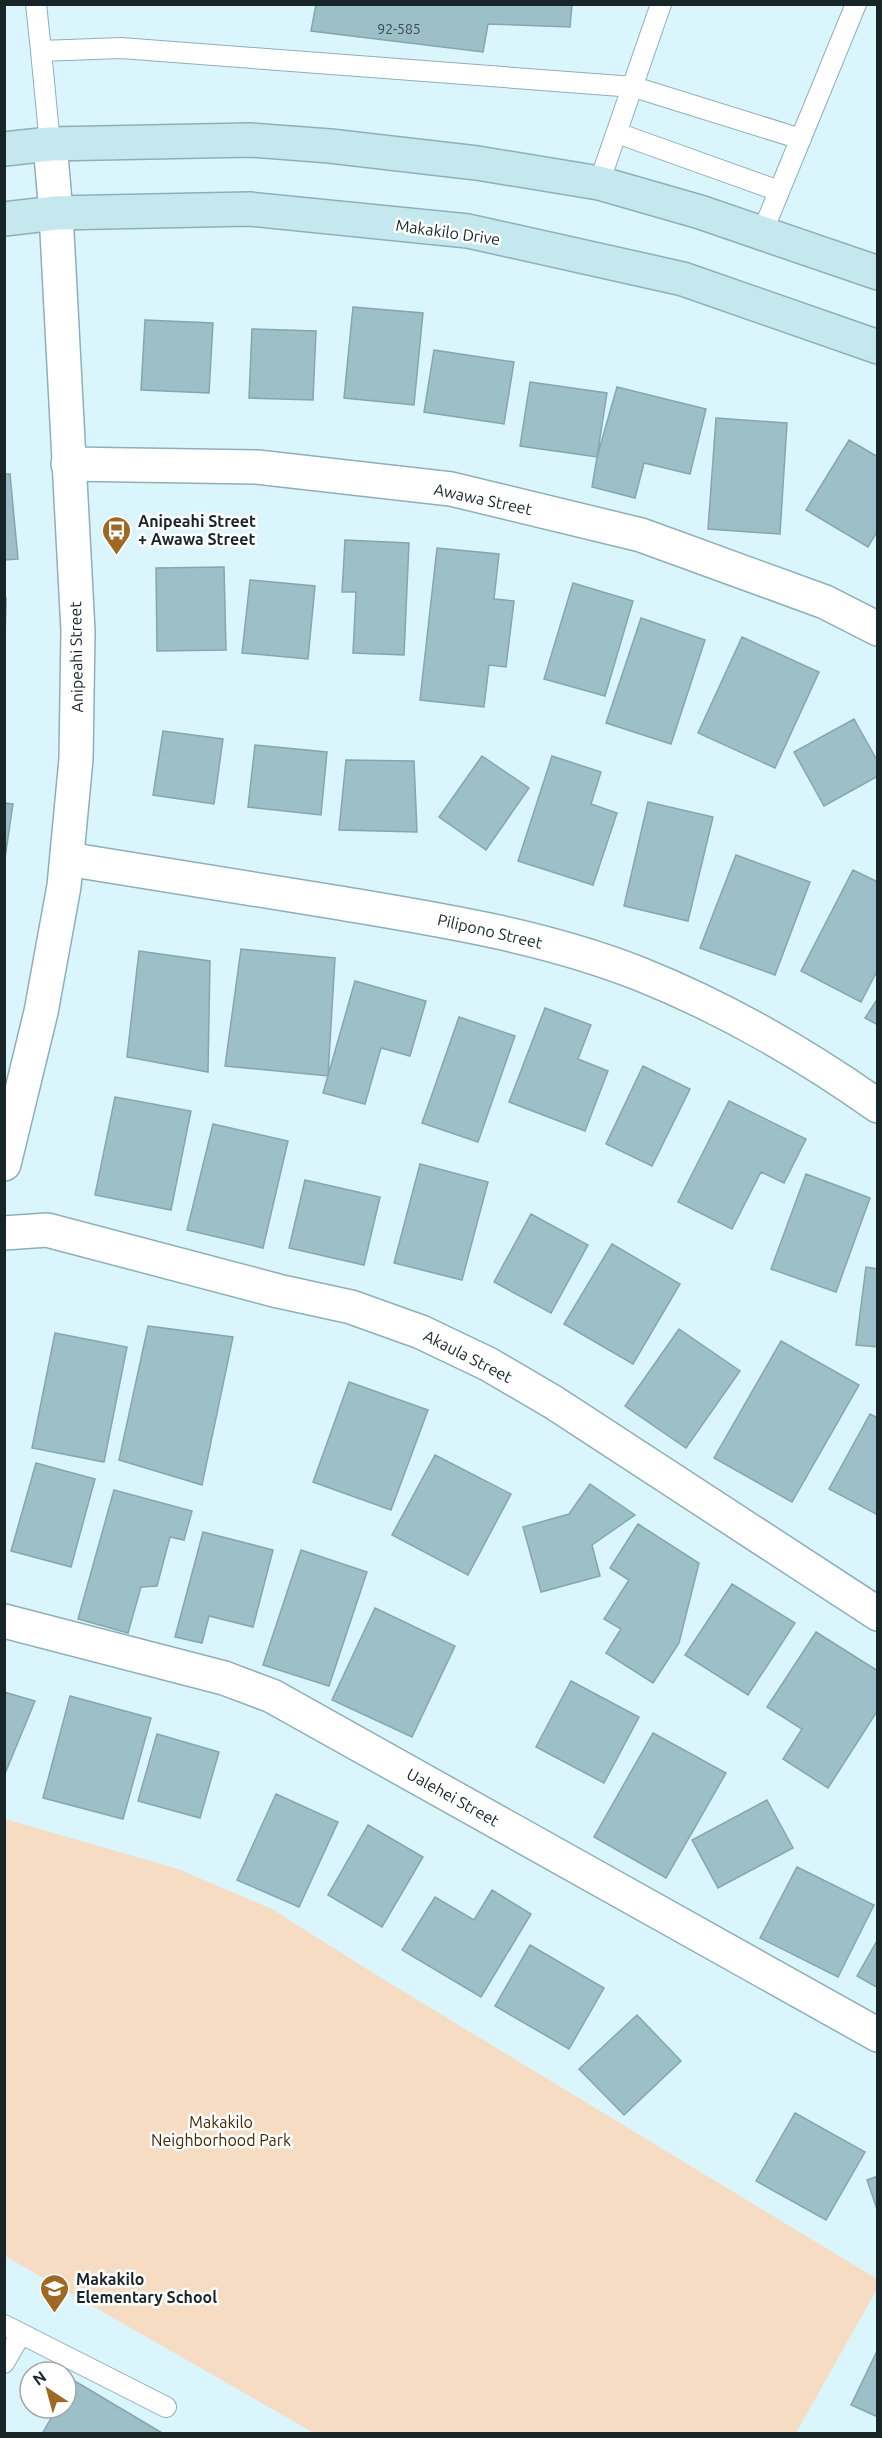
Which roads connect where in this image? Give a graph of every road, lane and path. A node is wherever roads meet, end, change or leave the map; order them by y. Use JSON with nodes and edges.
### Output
{"nodes":[{"id":1,"x":36,"y":4,"type":"edge"},
{"id":2,"x":661,"y":4,"type":"edge"},
{"id":3,"x":856,"y":4,"type":"edge"},
{"id":4,"x":41,"y":51,"type":"junction"},
{"id":5,"x":634,"y":87,"type":"junction"},
{"id":6,"x":617,"y":133,"type":"junction"},
{"id":7,"x":801,"y":139,"type":"junction"},
{"id":8,"x":50,"y":144,"type":"junction"},
{"id":9,"x":4,"y":149,"type":"edge"},
{"id":10,"x":599,"y":183,"type":"junction"},
{"id":11,"x":779,"y":191,"type":"junction"},
{"id":12,"x":56,"y":213,"type":"junction"},
{"id":13,"x":4,"y":219,"type":"edge"},
{"id":14,"x":762,"y":233,"type":"junction"},
{"id":15,"x":878,"y":273,"type":"edge"},
{"id":16,"x":878,"y":347,"type":"edge"},
{"id":17,"x":69,"y":465,"type":"junction"},
{"id":18,"x":878,"y":629,"type":"edge"},
{"id":19,"x":67,"y":859,"type":"junction"},
{"id":20,"x":878,"y":1106,"type":"edge"},
{"id":21,"x":4,"y":1164,"type":"edge"},
{"id":22,"x":4,"y":1233,"type":"edge"},
{"id":23,"x":878,"y":1614,"type":"edge"},
{"id":24,"x":4,"y":1621,"type":"edge"},
{"id":25,"x":878,"y":2035,"type":"edge"},
{"id":26,"x":13,"y":2329,"type":"edge"},
{"id":27,"x":4,"y":2363,"type":"edge"},
{"id":28,"x":166,"y":2407,"type":"dead end"}],
"edges":[{"from":1,"to":4,"type":"lane"},
{"from":2,"to":5,"type":"lane"},
{"from":3,"to":7,"type":"lane"},
{"from":4,"to":5,"type":"lane"},
{"from":4,"to":8,"type":"lane"},
{"from":5,"to":6,"type":"lane"},
{"from":5,"to":7,"type":"lane"},
{"from":6,"to":10,"type":"lane"},
{"from":6,"to":11,"type":"lane"},
{"from":7,"to":11,"type":"lane"},
{"from":8,"to":9,"type":"main road"},
{"from":8,"to":10,"type":"main road"},
{"from":8,"to":12,"type":"street","name":"Anipeahi Street"},
{"from":10,"to":14,"type":"main road"},
{"from":11,"to":14,"type":"lane"},
{"from":12,"to":13,"type":"main road","name":"Makakilo Drive"},
{"from":12,"to":16,"type":"main road","name":"Makakilo Drive"},
{"from":12,"to":17,"type":"street","name":"Anipeahi Street"},
{"from":14,"to":15,"type":"main road"},
{"from":17,"to":18,"type":"street","name":"Awawa Street"},
{"from":17,"to":19,"type":"street","name":"Anipeahi Street"},
{"from":19,"to":20,"type":"street","name":"Pilipono Street"},
{"from":19,"to":21,"type":"street","name":"Anipeahi Street"},
{"from":22,"to":23,"type":"street","name":"Akaula Street"},
{"from":24,"to":25,"type":"street","name":"Ualehei Street"},
{"from":26,"to":27,"type":"lane"},
{"from":26,"to":28,"type":"lane"}]}
